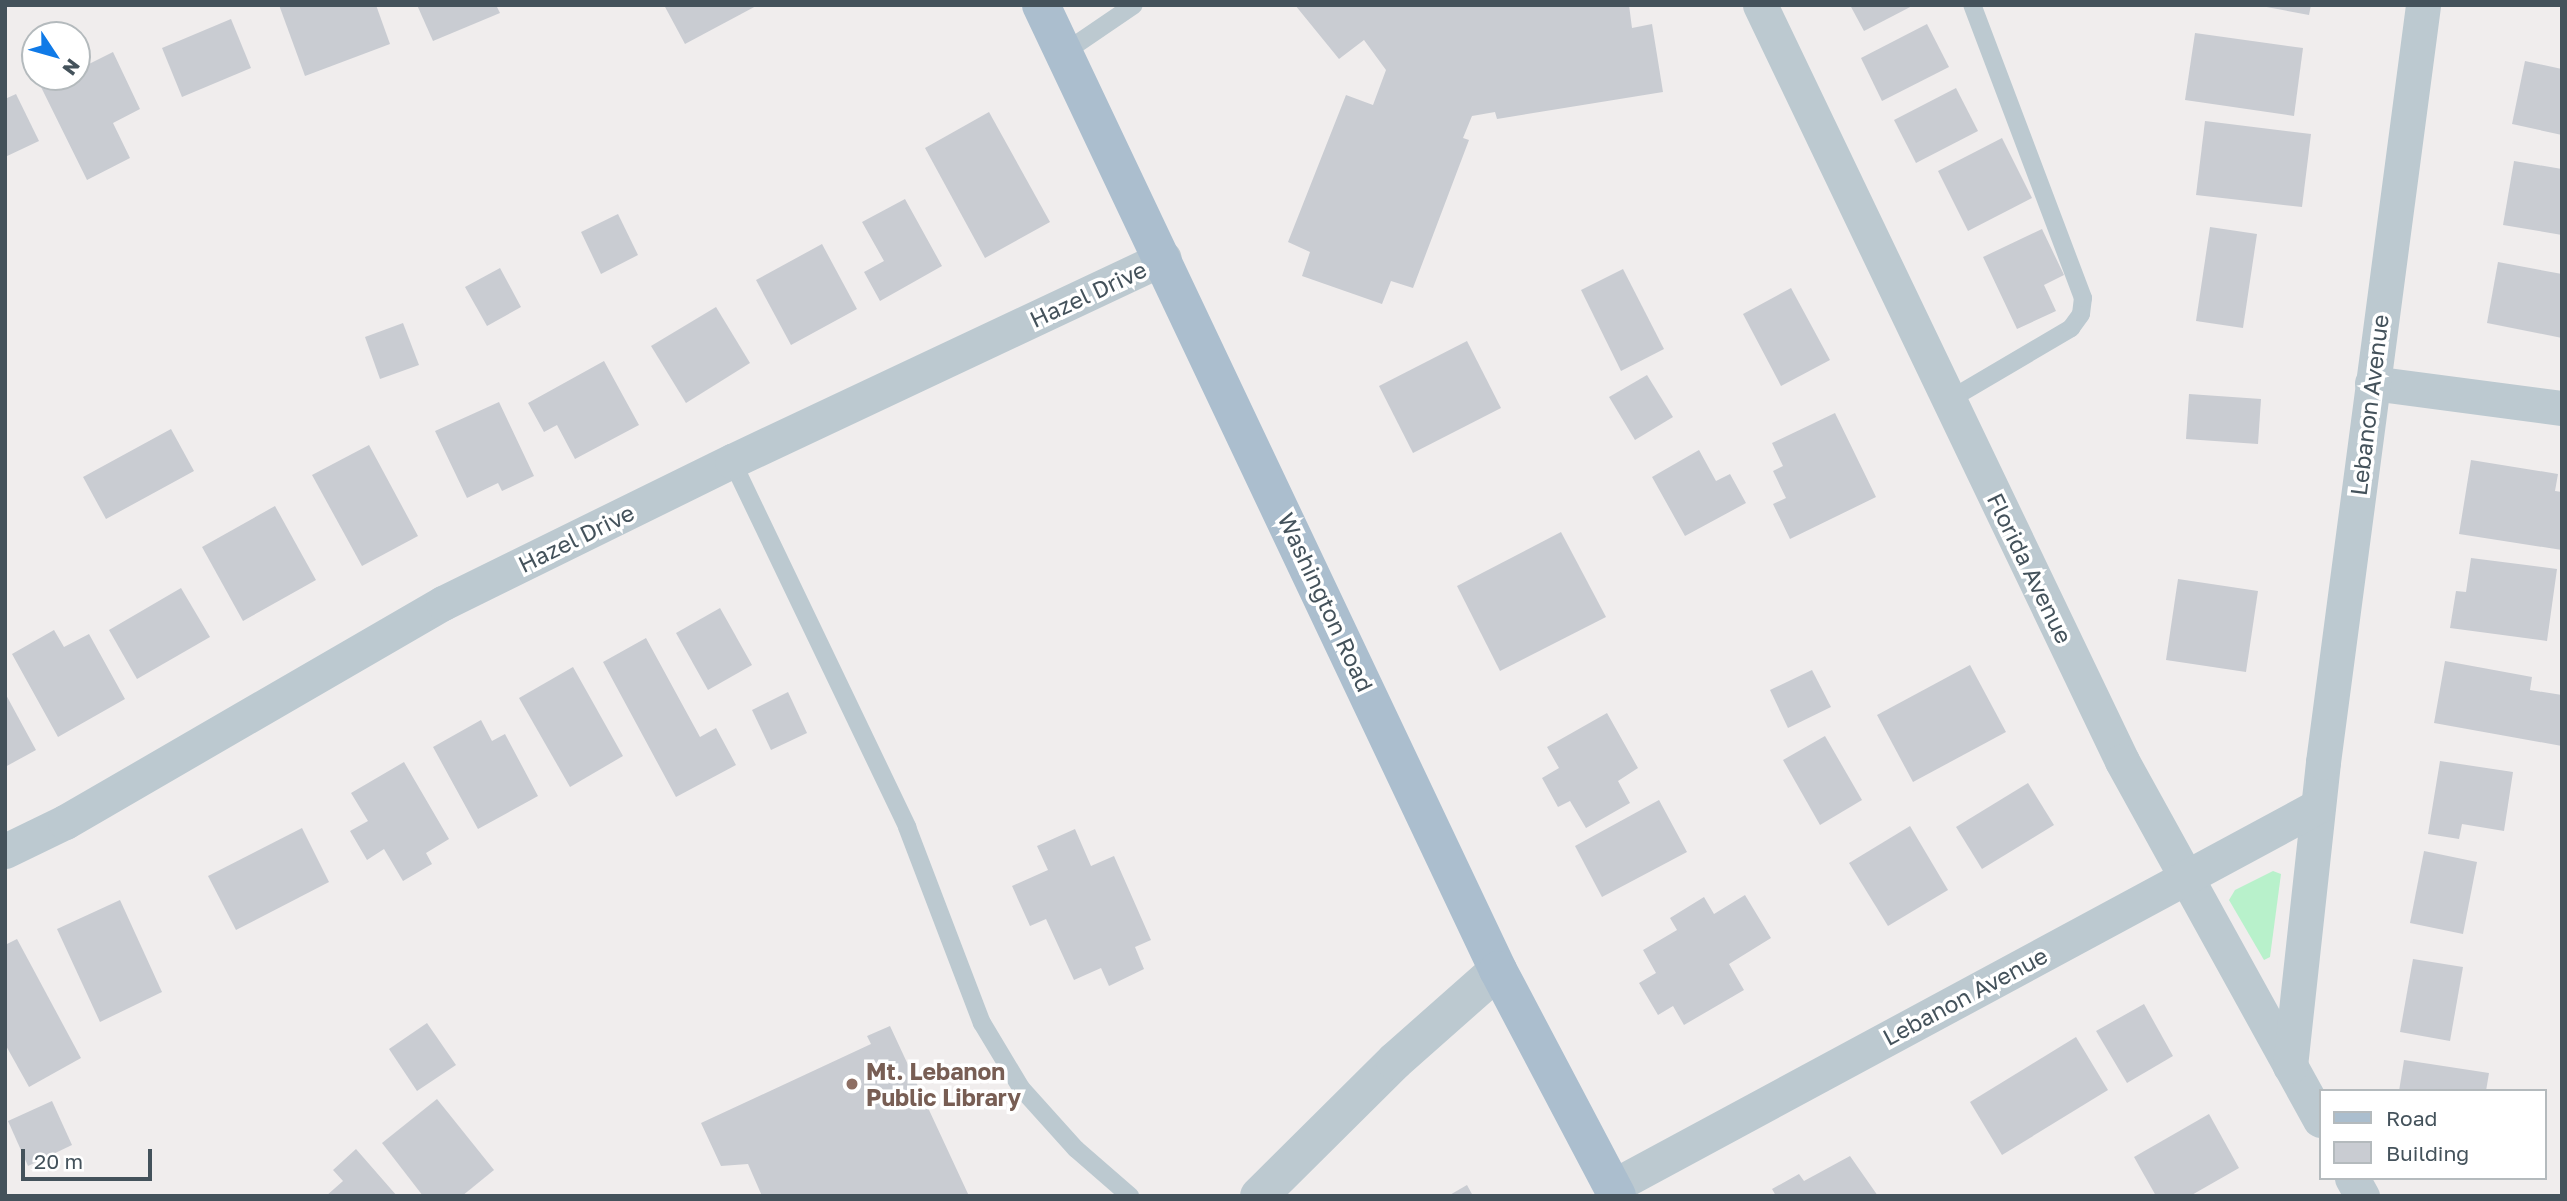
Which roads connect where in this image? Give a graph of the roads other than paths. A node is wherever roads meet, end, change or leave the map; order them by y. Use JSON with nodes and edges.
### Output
{"nodes":[{"id":1,"x":1041,"y":5,"type":"edge"},
{"id":2,"x":1134,"y":5,"type":"edge"},
{"id":3,"x":1760,"y":5,"type":"edge"},
{"id":4,"x":1972,"y":5,"type":"edge"},
{"id":5,"x":2423,"y":5,"type":"edge"},
{"id":6,"x":1065,"y":52,"type":"junction"},
{"id":7,"x":1164,"y":258,"type":"junction"},
{"id":8,"x":2372,"y":383,"type":"junction"},
{"id":9,"x":1949,"y":400,"type":"junction"},
{"id":10,"x":2562,"y":408,"type":"edge"},
{"id":11,"x":732,"y":461,"type":"junction"},
{"id":12,"x":2318,"y":806,"type":"junction"},
{"id":13,"x":5,"y":850,"type":"edge"},
{"id":14,"x":2186,"y":878,"type":"junction"},
{"id":15,"x":1498,"y":970,"type":"junction"},
{"id":16,"x":2290,"y":1066,"type":"junction"},
{"id":17,"x":2318,"y":1117,"type":"edge"},
{"id":18,"x":2353,"y":1180,"type":"edge"},
{"id":19,"x":1615,"y":1191,"type":"edge"},
{"id":20,"x":1130,"y":1196,"type":"edge"},
{"id":21,"x":1259,"y":1196,"type":"edge"},
{"id":22,"x":2362,"y":1196,"type":"edge"}],
"edges":[{"from":1,"to":6,"type":"main road","name":"Washington Road"},
{"from":2,"to":6,"type":"lane"},
{"from":3,"to":9,"type":"street","name":"Florida Avenue"},
{"from":4,"to":9,"type":"lane"},
{"from":5,"to":8,"type":"street","name":"Lebanon Avenue"},
{"from":6,"to":7,"type":"main road","name":"Washington Road"},
{"from":7,"to":11,"type":"street","name":"Hazel Drive"},
{"from":7,"to":15,"type":"main road","name":"Washington Road"},
{"from":8,"to":10,"type":"street"},
{"from":8,"to":12,"type":"street","name":"Lebanon Avenue"},
{"from":9,"to":14,"type":"street","name":"Florida Avenue"},
{"from":11,"to":13,"type":"street","name":"Hazel Drive"},
{"from":11,"to":20,"type":"lane"},
{"from":12,"to":14,"type":"street","name":"Lebanon Avenue"},
{"from":12,"to":16,"type":"street","name":"Lebanon Avenue"},
{"from":14,"to":16,"type":"street","name":"Florida Avenue"},
{"from":14,"to":19,"type":"street","name":"Lebanon Avenue"},
{"from":15,"to":19,"type":"main road","name":"Washington Road"},
{"from":15,"to":21,"type":"street"},
{"from":16,"to":17,"type":"street","name":"Florida Avenue"},
{"from":18,"to":22,"type":"street"}]}
